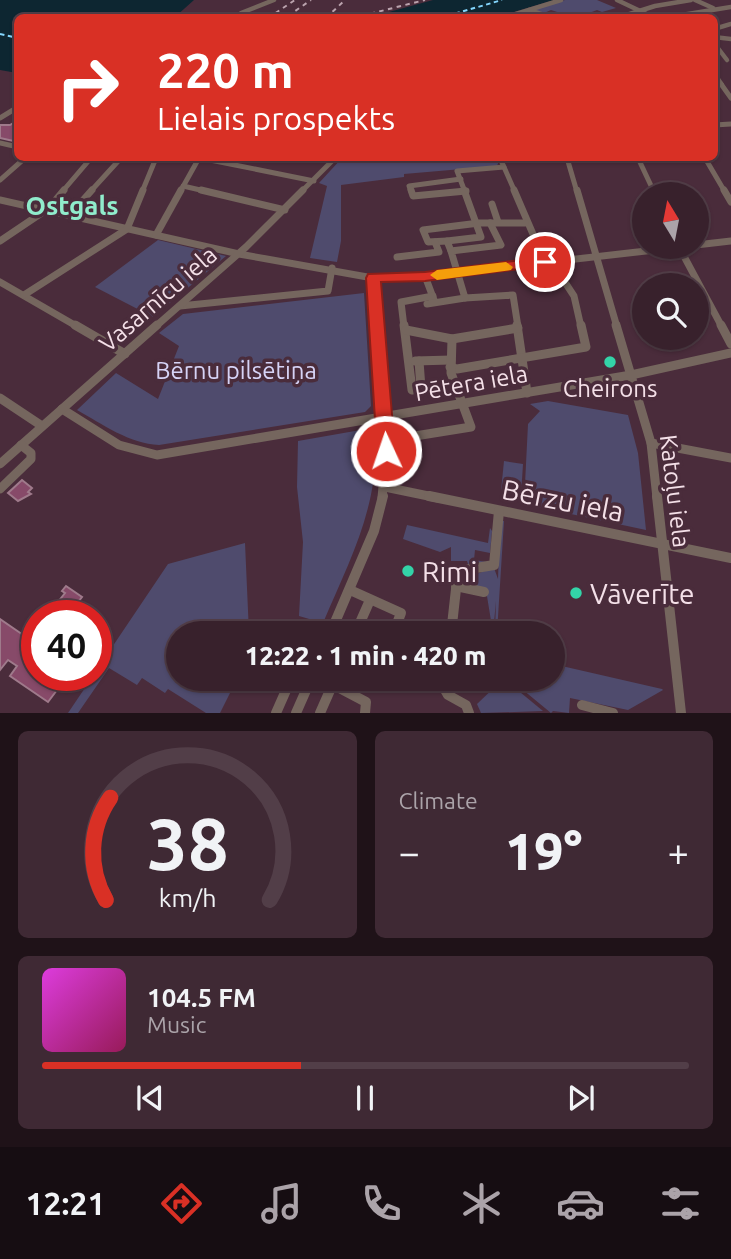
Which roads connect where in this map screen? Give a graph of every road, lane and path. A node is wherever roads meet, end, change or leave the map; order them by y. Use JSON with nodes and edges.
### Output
{"nodes":[{"id":1,"x":274,"y":0,"type":"edge"},
{"id":2,"x":561,"y":0,"type":"edge"},
{"id":3,"x":617,"y":0,"type":"edge"},
{"id":4,"x":693,"y":0,"type":"edge"},
{"id":5,"x":675,"y":1,"type":"edge"},
{"id":6,"x":730,"y":7,"type":"edge"},
{"id":7,"x":713,"y":8,"type":"junction"},
{"id":8,"x":528,"y":10,"type":"junction"},
{"id":9,"x":640,"y":10,"type":"junction"},
{"id":10,"x":691,"y":12,"type":"junction"},
{"id":11,"x":241,"y":13,"type":"dead end"},
{"id":12,"x":516,"y":14,"type":"edge"},
{"id":13,"x":540,"y":14,"type":"edge"},
{"id":14,"x":628,"y":14,"type":"edge"},
{"id":15,"x":648,"y":14,"type":"edge"},
{"id":16,"x":682,"y":14,"type":"edge"},
{"id":17,"x":718,"y":79,"type":"edge"},
{"id":18,"x":723,"y":87,"type":"junction"},
{"id":19,"x":731,"y":87,"type":"edge"},
{"id":20,"x":731,"y":98,"type":"edge"},
{"id":21,"x":21,"y":161,"type":"edge"},
{"id":22,"x":88,"y":161,"type":"edge"},
{"id":23,"x":118,"y":161,"type":"edge"},
{"id":24,"x":155,"y":161,"type":"edge"},
{"id":25,"x":198,"y":161,"type":"edge"},
{"id":26,"x":215,"y":161,"type":"edge"},
{"id":27,"x":332,"y":161,"type":"edge"},
{"id":28,"x":501,"y":161,"type":"edge"},
{"id":29,"x":568,"y":161,"type":"edge"},
{"id":30,"x":639,"y":161,"type":"edge"},
{"id":31,"x":707,"y":161,"type":"edge"},
{"id":32,"x":504,"y":167,"type":"junction"},
{"id":33,"x":2,"y":177,"type":"edge"},
{"id":34,"x":461,"y":179,"type":"junction"},
{"id":35,"x":314,"y":181,"type":"junction"},
{"id":36,"x":649,"y":182,"type":"edge"},
{"id":37,"x":183,"y":186,"type":"junction"},
{"id":38,"x":466,"y":191,"type":"junction"},
{"id":39,"x":0,"y":200,"type":"edge"},
{"id":40,"x":731,"y":202,"type":"edge"},
{"id":41,"x":492,"y":204,"type":"dead end"},
{"id":42,"x":285,"y":210,"type":"junction"},
{"id":43,"x":46,"y":211,"type":"junction"},
{"id":44,"x":69,"y":216,"type":"junction"},
{"id":45,"x":494,"y":222,"type":"junction"},
{"id":46,"x":477,"y":223,"type":"junction"},
{"id":47,"x":527,"y":224,"type":"junction"},
{"id":48,"x":127,"y":229,"type":"junction"},
{"id":49,"x":156,"y":235,"type":"junction"},
{"id":50,"x":0,"y":241,"type":"edge"},
{"id":51,"x":447,"y":241,"type":"junction"},
{"id":52,"x":731,"y":241,"type":"edge"},
{"id":53,"x":435,"y":242,"type":"junction"},
{"id":54,"x":709,"y":244,"type":"edge"},
{"id":55,"x":451,"y":251,"type":"junction"},
{"id":56,"x":632,"y":252,"type":"edge"},
{"id":57,"x":239,"y":254,"type":"junction"},
{"id":58,"x":596,"y":256,"type":"junction"},
{"id":59,"x":397,"y":257,"type":"dead end"},
{"id":60,"x":686,"y":259,"type":"edge"},
{"id":61,"x":548,"y":262,"type":"junction"},
{"id":62,"x":332,"y":268,"type":"junction"},
{"id":63,"x":458,"y":272,"type":"junction"},
{"id":64,"x":425,"y":276,"type":"junction"},
{"id":65,"x":373,"y":278,"type":"junction"},
{"id":66,"x":1,"y":283,"type":"edge"},
{"id":67,"x":24,"y":295,"type":"junction"},
{"id":68,"x":465,"y":298,"type":"junction"},
{"id":69,"x":432,"y":300,"type":"junction"},
{"id":70,"x":180,"y":306,"type":"junction"},
{"id":71,"x":518,"y":328,"type":"junction"},
{"id":72,"x":406,"y":330,"type":"junction"},
{"id":73,"x":452,"y":339,"type":"junction"},
{"id":74,"x":731,"y":344,"type":"edge"},
{"id":75,"x":731,"y":353,"type":"edge"},
{"id":76,"x":125,"y":354,"type":"junction"},
{"id":77,"x":522,"y":358,"type":"junction"},
{"id":78,"x":408,"y":361,"type":"junction"},
{"id":79,"x":419,"y":361,"type":"junction"},
{"id":80,"x":450,"y":363,"type":"junction"},
{"id":81,"x":631,"y":375,"type":"junction"},
{"id":82,"x":527,"y":393,"type":"junction"},
{"id":83,"x":0,"y":398,"type":"edge"},
{"id":84,"x":464,"y":404,"type":"junction"},
{"id":85,"x":62,"y":409,"type":"junction"},
{"id":86,"x":384,"y":417,"type":"junction"},
{"id":87,"x":42,"y":426,"type":"junction"},
{"id":88,"x":415,"y":436,"type":"dead end"},
{"id":89,"x":651,"y":443,"type":"junction"},
{"id":90,"x":21,"y":445,"type":"junction"},
{"id":91,"x":731,"y":458,"type":"edge"},
{"id":92,"x":0,"y":464,"type":"edge"},
{"id":93,"x":385,"y":487,"type":"junction"},
{"id":94,"x":0,"y":488,"type":"edge"},
{"id":95,"x":499,"y":511,"type":"junction"},
{"id":96,"x":660,"y":543,"type":"junction"},
{"id":97,"x":731,"y":558,"type":"edge"},
{"id":98,"x":456,"y":586,"type":"junction"},
{"id":99,"x":350,"y":590,"type":"junction"},
{"id":100,"x":484,"y":592,"type":"dead end"},
{"id":101,"x":370,"y":600,"type":"junction"},
{"id":102,"x":336,"y":621,"type":"edge"},
{"id":103,"x":361,"y":621,"type":"edge"},
{"id":104,"x":398,"y":621,"type":"edge"},
{"id":105,"x":452,"y":621,"type":"edge"},
{"id":106,"x":286,"y":691,"type":"edge"},
{"id":107,"x":306,"y":691,"type":"edge"},
{"id":108,"x":329,"y":691,"type":"edge"},
{"id":109,"x":348,"y":691,"type":"edge"},
{"id":110,"x":447,"y":691,"type":"edge"},
{"id":111,"x":582,"y":705,"type":"dead end"},
{"id":112,"x":276,"y":713,"type":"edge"},
{"id":113,"x":296,"y":713,"type":"edge"},
{"id":114,"x":320,"y":713,"type":"edge"},
{"id":115,"x":365,"y":713,"type":"edge"},
{"id":116,"x":468,"y":713,"type":"edge"},
{"id":117,"x":614,"y":713,"type":"edge"},
{"id":118,"x":681,"y":713,"type":"edge"}],
"edges":[{"from":1,"to":11,"type":"street"},
{"from":2,"to":8,"type":"street"},
{"from":3,"to":9,"type":"street"},
{"from":4,"to":5,"type":"street"},
{"from":4,"to":7,"type":"street"},
{"from":5,"to":9,"type":"street"},
{"from":5,"to":10,"type":"street"},
{"from":6,"to":7,"type":"street"},
{"from":7,"to":10,"type":"street"},
{"from":8,"to":12,"type":"street"},
{"from":8,"to":13,"type":"street"},
{"from":9,"to":14,"type":"street"},
{"from":9,"to":15,"type":"street"},
{"from":10,"to":16,"type":"street"},
{"from":17,"to":18,"type":"street"},
{"from":18,"to":19,"type":"street"},
{"from":18,"to":20,"type":"street"},
{"from":21,"to":33,"type":"street"},
{"from":22,"to":43,"type":"street"},
{"from":23,"to":44,"type":"street"},
{"from":24,"to":48,"type":"street"},
{"from":25,"to":37,"type":"street"},
{"from":26,"to":35,"type":"street"},
{"from":27,"to":35,"type":"street","name":"Vasarnīcu iela"},
{"from":28,"to":32,"type":"street"},
{"from":29,"to":58,"type":"street","name":"Katoļu iela"},
{"from":30,"to":36,"type":"street"},
{"from":31,"to":40,"type":"street"},
{"from":32,"to":34,"type":"street"},
{"from":32,"to":47,"type":"street"},
{"from":34,"to":38,"type":"street"},
{"from":34,"to":38,"type":"street"},
{"from":35,"to":42,"type":"street","name":"Vasarnīcu iela"},
{"from":37,"to":42,"type":"street"},
{"from":37,"to":49,"type":"street"},
{"from":38,"to":46,"type":"street"},
{"from":39,"to":43,"type":"street"},
{"from":41,"to":45,"type":"street"},
{"from":42,"to":57,"type":"street","name":"Vasarnīcu iela"},
{"from":43,"to":44,"type":"street"},
{"from":43,"to":50,"type":"street"},
{"from":44,"to":48,"type":"street"},
{"from":45,"to":46,"type":"street"},
{"from":45,"to":47,"type":"street"},
{"from":45,"to":55,"type":"street"},
{"from":46,"to":51,"type":"street"},
{"from":46,"to":53,"type":"street"},
{"from":47,"to":61,"type":"street"},
{"from":48,"to":49,"type":"street"},
{"from":48,"to":67,"type":"street"},
{"from":49,"to":57,"type":"street"},
{"from":51,"to":53,"type":"street"},
{"from":51,"to":55,"type":"street"},
{"from":52,"to":54,"type":"street"},
{"from":53,"to":59,"type":"street"},
{"from":55,"to":63,"type":"street"},
{"from":56,"to":58,"type":"street"},
{"from":57,"to":62,"type":"street"},
{"from":57,"to":70,"type":"street","name":"Vasarnīcu iela"},
{"from":58,"to":61,"type":"street"},
{"from":58,"to":81,"type":"street","name":"Katoļu iela"},
{"from":60,"to":74,"type":"street"},
{"from":61,"to":63,"type":"street"},
{"from":61,"to":77,"type":"street"},
{"from":62,"to":65,"type":"street"},
{"from":62,"to":70,"type":"street"},
{"from":63,"to":64,"type":"street"},
{"from":63,"to":68,"type":"street"},
{"from":64,"to":65,"type":"street"},
{"from":64,"to":69,"type":"street"},
{"from":65,"to":86,"type":"street"},
{"from":66,"to":67,"type":"street"},
{"from":67,"to":76,"type":"street"},
{"from":68,"to":69,"type":"street"},
{"from":68,"to":71,"type":"street"},
{"from":69,"to":72,"type":"street"},
{"from":70,"to":76,"type":"street","name":"Vasarnīcu iela"},
{"from":71,"to":73,"type":"street"},
{"from":71,"to":77,"type":"street"},
{"from":72,"to":73,"type":"street"},
{"from":72,"to":78,"type":"street"},
{"from":73,"to":80,"type":"street"},
{"from":75,"to":81,"type":"street","name":"Pētera iela"},
{"from":76,"to":85,"type":"street","name":"Vasarnīcu iela"},
{"from":77,"to":80,"type":"street"},
{"from":77,"to":82,"type":"street"},
{"from":78,"to":79,"type":"street"},
{"from":78,"to":79,"type":"street"},
{"from":79,"to":80,"type":"street"},
{"from":80,"to":84,"type":"street"},
{"from":81,"to":82,"type":"street","name":"Pētera iela"},
{"from":81,"to":89,"type":"street","name":"Katoļu iela"},
{"from":82,"to":84,"type":"street","name":"Pētera iela"},
{"from":83,"to":87,"type":"street"},
{"from":84,"to":86,"type":"street","name":"Pētera iela"},
{"from":84,"to":88,"type":"street"},
{"from":85,"to":86,"type":"street","name":"Pētera iela"},
{"from":85,"to":87,"type":"street","name":"Vasarnīcu iela"},
{"from":86,"to":93,"type":"street"},
{"from":87,"to":90,"type":"street","name":"Vasarnīcu iela"},
{"from":89,"to":91,"type":"street"},
{"from":89,"to":96,"type":"street","name":"Katoļu iela"},
{"from":90,"to":92,"type":"street","name":"Vasarnīcu iela"},
{"from":90,"to":94,"type":"street"},
{"from":93,"to":95,"type":"street","name":"Bērzu iela"},
{"from":93,"to":99,"type":"street"},
{"from":95,"to":96,"type":"street","name":"Bērzu iela"},
{"from":95,"to":98,"type":"street"},
{"from":96,"to":97,"type":"street","name":"Bērzu iela"},
{"from":96,"to":118,"type":"street","name":"Katoļu iela"},
{"from":98,"to":100,"type":"street"},
{"from":98,"to":105,"type":"street"},
{"from":99,"to":101,"type":"street"},
{"from":99,"to":102,"type":"street"},
{"from":101,"to":103,"type":"street"},
{"from":101,"to":104,"type":"street"},
{"from":106,"to":112,"type":"street"},
{"from":107,"to":113,"type":"street"},
{"from":108,"to":114,"type":"street"},
{"from":109,"to":115,"type":"street"},
{"from":110,"to":116,"type":"street"},
{"from":111,"to":117,"type":"street"}]}
